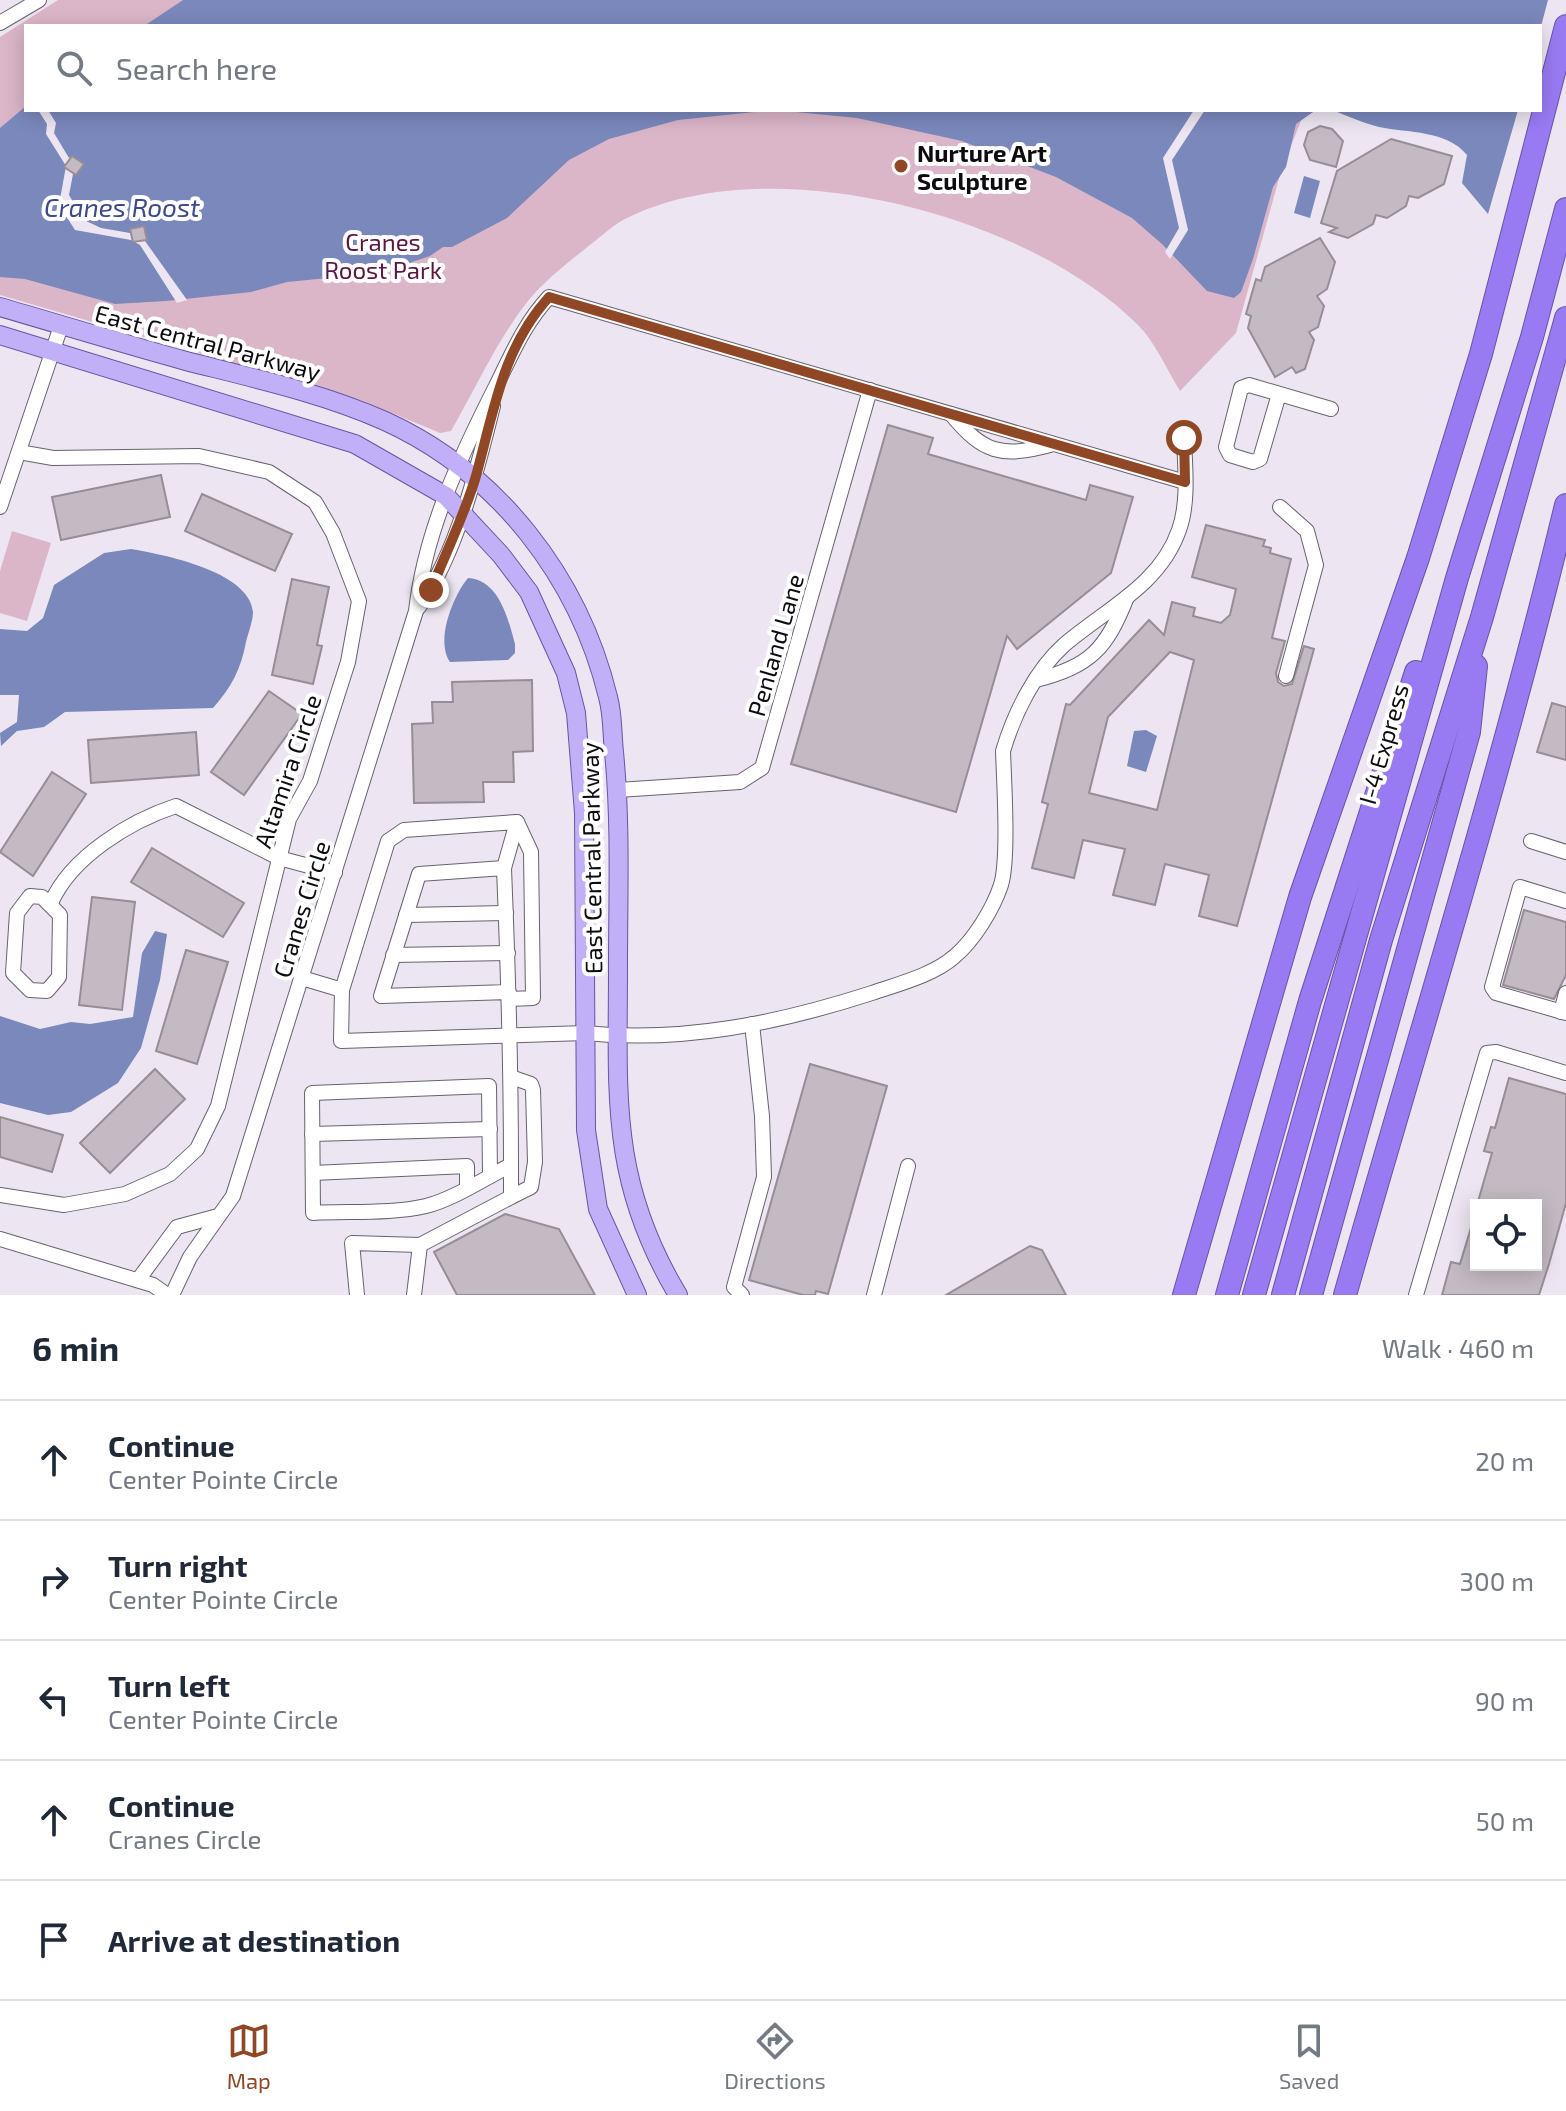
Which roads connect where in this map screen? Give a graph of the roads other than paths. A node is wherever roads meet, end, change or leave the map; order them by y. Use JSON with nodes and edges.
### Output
{"nodes":[{"id":1,"x":39,"y":0,"type":"edge"},
{"id":2,"x":0,"y":23,"type":"edge"},
{"id":3,"x":1566,"y":26,"type":"edge"},
{"id":4,"x":1566,"y":58,"type":"edge"},
{"id":5,"x":1528,"y":181,"type":"junction"},
{"id":6,"x":1566,"y":209,"type":"edge"},
{"id":7,"x":0,"y":307,"type":"edge"},
{"id":8,"x":1566,"y":318,"type":"edge"},
{"id":9,"x":61,"y":326,"type":"junction"},
{"id":10,"x":0,"y":335,"type":"edge"},
{"id":11,"x":52,"y":350,"type":"junction"},
{"id":12,"x":500,"y":379,"type":"junction"},
{"id":13,"x":870,"y":390,"type":"junction"},
{"id":14,"x":1279,"y":394,"type":"junction"},
{"id":15,"x":1331,"y":409,"type":"dead end"},
{"id":16,"x":950,"y":414,"type":"junction"},
{"id":17,"x":1184,"y":438,"type":"dead end"},
{"id":18,"x":1054,"y":444,"type":"junction"},
{"id":19,"x":19,"y":452,"type":"junction"},
{"id":20,"x":457,"y":464,"type":"junction"},
{"id":21,"x":475,"y":479,"type":"junction"},
{"id":22,"x":1185,"y":482,"type":"junction"},
{"id":23,"x":446,"y":496,"type":"junction"},
{"id":24,"x":1566,"y":505,"type":"edge"},
{"id":25,"x":0,"y":507,"type":"edge"},
{"id":26,"x":1280,"y":507,"type":"dead end"},
{"id":27,"x":462,"y":512,"type":"junction"},
{"id":28,"x":1457,"y":578,"type":"junction"},
{"id":29,"x":1127,"y":597,"type":"junction"},
{"id":30,"x":416,"y":611,"type":"junction"},
{"id":31,"x":1482,"y":617,"type":"junction"},
{"id":32,"x":1286,"y":676,"type":"dead end"},
{"id":33,"x":1036,"y":680,"type":"junction"},
{"id":34,"x":618,"y":790,"type":"junction"},
{"id":35,"x":517,"y":822,"type":"junction"},
{"id":36,"x":1531,"y":841,"type":"dead end"},
{"id":37,"x":1566,"y":852,"type":"edge"},
{"id":38,"x":279,"y":858,"type":"junction"},
{"id":39,"x":504,"y":868,"type":"junction"},
{"id":40,"x":335,"y":873,"type":"junction"},
{"id":41,"x":1566,"y":901,"type":"edge"},
{"id":42,"x":51,"y":903,"type":"junction"},
{"id":43,"x":506,"y":913,"type":"junction"},
{"id":44,"x":406,"y":915,"type":"junction"},
{"id":45,"x":508,"y":953,"type":"junction"},
{"id":46,"x":393,"y":955,"type":"junction"},
{"id":47,"x":302,"y":978,"type":"junction"},
{"id":48,"x":342,"y":990,"type":"junction"},
{"id":49,"x":1566,"y":993,"type":"edge"},
{"id":50,"x":510,"y":996,"type":"junction"},
{"id":51,"x":1563,"y":1012,"type":"edge"},
{"id":52,"x":752,"y":1024,"type":"junction"},
{"id":53,"x":585,"y":1033,"type":"junction"},
{"id":54,"x":511,"y":1035,"type":"junction"},
{"id":55,"x":618,"y":1036,"type":"junction"},
{"id":56,"x":1566,"y":1073,"type":"edge"},
{"id":57,"x":511,"y":1077,"type":"junction"},
{"id":58,"x":490,"y":1129,"type":"junction"},
{"id":59,"x":312,"y":1134,"type":"junction"},
{"id":60,"x":511,"y":1165,"type":"junction"},
{"id":61,"x":908,"y":1166,"type":"dead end"},
{"id":62,"x":313,"y":1173,"type":"junction"},
{"id":63,"x":490,"y":1175,"type":"junction"},
{"id":64,"x":467,"y":1187,"type":"junction"},
{"id":65,"x":0,"y":1195,"type":"edge"},
{"id":66,"x":511,"y":1197,"type":"junction"},
{"id":67,"x":218,"y":1216,"type":"junction"},
{"id":68,"x":0,"y":1239,"type":"edge"},
{"id":69,"x":420,"y":1245,"type":"junction"},
{"id":70,"x":146,"y":1283,"type":"junction"},
{"id":71,"x":169,"y":1295,"type":"edge"},
{"id":72,"x":357,"y":1295,"type":"edge"},
{"id":73,"x":414,"y":1295,"type":"edge"},
{"id":74,"x":637,"y":1295,"type":"edge"},
{"id":75,"x":678,"y":1295,"type":"edge"},
{"id":76,"x":742,"y":1295,"type":"edge"},
{"id":77,"x":874,"y":1295,"type":"edge"},
{"id":78,"x":1184,"y":1295,"type":"edge"},
{"id":79,"x":1227,"y":1295,"type":"edge"},
{"id":80,"x":1254,"y":1295,"type":"edge"},
{"id":81,"x":1283,"y":1295,"type":"edge"},
{"id":82,"x":1311,"y":1295,"type":"edge"},
{"id":83,"x":1345,"y":1295,"type":"edge"},
{"id":84,"x":1416,"y":1295,"type":"edge"}],
"edges":[{"from":1,"to":2,"type":"street"},
{"from":3,"to":5,"type":"highway"},
{"from":4,"to":5,"type":"highway"},
{"from":5,"to":78,"type":"highway"},
{"from":6,"to":28,"type":"highway","name":"I-4 Express"},
{"from":7,"to":9,"type":"main road","name":"East Central Parkway"},
{"from":8,"to":31,"type":"highway"},
{"from":9,"to":11,"type":"street"},
{"from":9,"to":20,"type":"main road","name":"East Central Parkway"},
{"from":10,"to":11,"type":"main road","name":"East Central Parkway"},
{"from":11,"to":19,"type":"street"},
{"from":11,"to":23,"type":"main road","name":"East Central Parkway"},
{"from":12,"to":13,"type":"street"},
{"from":12,"to":20,"type":"street","name":"Cranes Circle"},
{"from":12,"to":21,"type":"street","name":"Cranes Circle"},
{"from":13,"to":16,"type":"street"},
{"from":13,"to":34,"type":"street","name":"Penland Lane"},
{"from":14,"to":14,"type":"street"},
{"from":14,"to":15,"type":"street"},
{"from":16,"to":18,"type":"street"},
{"from":16,"to":18,"type":"street"},
{"from":17,"to":22,"type":"street"},
{"from":18,"to":22,"type":"street"},
{"from":19,"to":25,"type":"street"},
{"from":19,"to":38,"type":"street","name":"Altamira Circle"},
{"from":20,"to":21,"type":"main road","name":"East Central Parkway"},
{"from":20,"to":23,"type":"street","name":"Cranes Circle"},
{"from":21,"to":27,"type":"street","name":"Cranes Circle"},
{"from":21,"to":34,"type":"main road","name":"East Central Parkway"},
{"from":22,"to":29,"type":"street"},
{"from":23,"to":27,"type":"main road","name":"East Central Parkway"},
{"from":23,"to":30,"type":"street","name":"Cranes Circle"},
{"from":24,"to":83,"type":"highway"},
{"from":26,"to":32,"type":"street"},
{"from":27,"to":30,"type":"street","name":"Cranes Circle"},
{"from":27,"to":53,"type":"main road","name":"East Central Parkway"},
{"from":28,"to":79,"type":"highway"},
{"from":28,"to":80,"type":"highway","name":"I-4 Express"},
{"from":29,"to":33,"type":"street"},
{"from":29,"to":33,"type":"street"},
{"from":30,"to":40,"type":"street","name":"Cranes Circle"},
{"from":31,"to":81,"type":"highway"},
{"from":31,"to":82,"type":"highway"},
{"from":33,"to":52,"type":"street"},
{"from":34,"to":55,"type":"main road","name":"East Central Parkway"},
{"from":35,"to":39,"type":"street"},
{"from":35,"to":48,"type":"street"},
{"from":35,"to":50,"type":"street"},
{"from":36,"to":37,"type":"street"},
{"from":38,"to":40,"type":"street"},
{"from":38,"to":42,"type":"street"},
{"from":38,"to":65,"type":"street","name":"Altamira Circle"},
{"from":39,"to":43,"type":"street"},
{"from":39,"to":44,"type":"street"},
{"from":40,"to":47,"type":"street","name":"Cranes Circle"},
{"from":41,"to":51,"type":"street"},
{"from":42,"to":42,"type":"street"},
{"from":43,"to":44,"type":"street"},
{"from":43,"to":45,"type":"street"},
{"from":44,"to":46,"type":"street"},
{"from":45,"to":46,"type":"street"},
{"from":45,"to":50,"type":"street"},
{"from":46,"to":50,"type":"street"},
{"from":47,"to":48,"type":"street"},
{"from":47,"to":67,"type":"street","name":"Cranes Circle"},
{"from":48,"to":54,"type":"street"},
{"from":49,"to":51,"type":"street"},
{"from":50,"to":54,"type":"street"},
{"from":52,"to":55,"type":"street"},
{"from":52,"to":76,"type":"street"},
{"from":53,"to":54,"type":"street"},
{"from":53,"to":55,"type":"street"},
{"from":53,"to":74,"type":"main road","name":"East Central Parkway"},
{"from":54,"to":57,"type":"street"},
{"from":55,"to":75,"type":"main road","name":"East Central Parkway"},
{"from":56,"to":84,"type":"street"},
{"from":57,"to":60,"type":"street"},
{"from":57,"to":66,"type":"street"},
{"from":58,"to":59,"type":"street"},
{"from":58,"to":59,"type":"street"},
{"from":58,"to":63,"type":"street"},
{"from":59,"to":62,"type":"street"},
{"from":60,"to":63,"type":"street"},
{"from":60,"to":66,"type":"street"},
{"from":61,"to":77,"type":"street"},
{"from":62,"to":64,"type":"street"},
{"from":62,"to":64,"type":"street"},
{"from":63,"to":64,"type":"street"},
{"from":66,"to":69,"type":"street"},
{"from":67,"to":70,"type":"street"},
{"from":67,"to":71,"type":"street","name":"Cranes Circle"},
{"from":68,"to":70,"type":"street"},
{"from":69,"to":72,"type":"street"},
{"from":69,"to":73,"type":"street"},
{"from":70,"to":71,"type":"street"}]}
